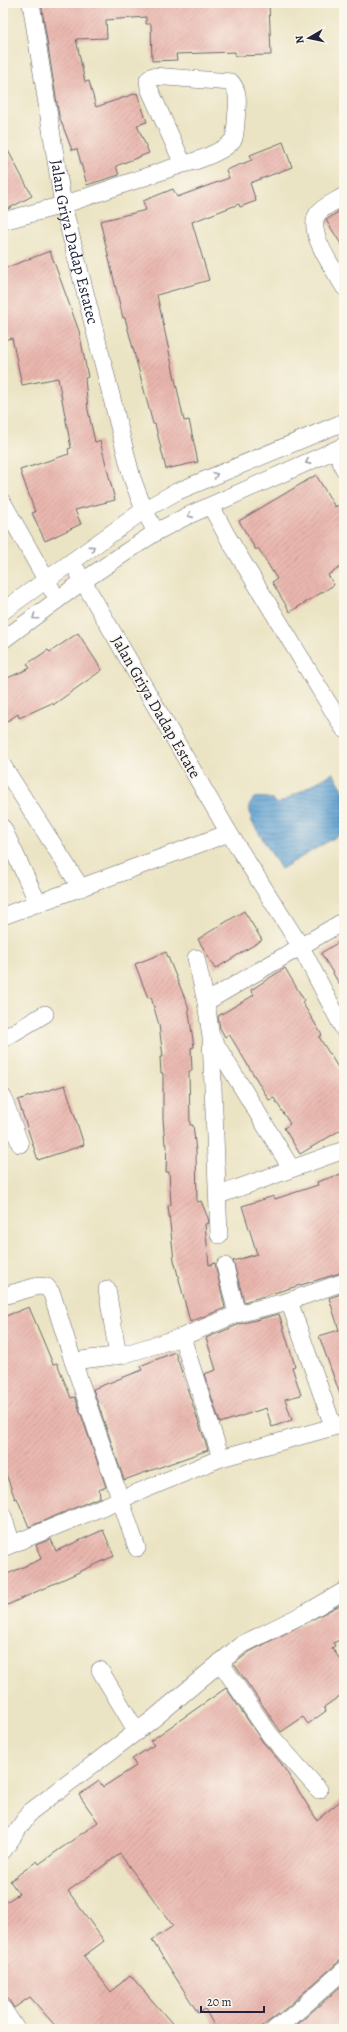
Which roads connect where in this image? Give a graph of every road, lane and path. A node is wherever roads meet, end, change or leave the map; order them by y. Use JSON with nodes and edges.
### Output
{"nodes":[{"id":1,"x":31,"y":3,"type":"edge"},
{"id":2,"x":183,"y":164,"type":"junction"},
{"id":3,"x":344,"y":196,"type":"edge"},
{"id":4,"x":63,"y":205,"type":"junction"},
{"id":5,"x":3,"y":221,"type":"edge"},
{"id":6,"x":344,"y":287,"type":"edge"},
{"id":7,"x":344,"y":422,"type":"edge"},
{"id":8,"x":340,"y":448,"type":"edge"},
{"id":9,"x":344,"y":469,"type":"edge"},
{"id":10,"x":3,"y":503,"type":"edge"},
{"id":11,"x":211,"y":506,"type":"junction"},
{"id":12,"x":144,"y":510,"type":"junction"},
{"id":13,"x":156,"y":532,"type":"junction"},
{"id":14,"x":72,"y":562,"type":"junction"},
{"id":15,"x":46,"y":582,"type":"junction"},
{"id":16,"x":83,"y":582,"type":"junction"},
{"id":17,"x":59,"y":600,"type":"junction"},
{"id":18,"x":3,"y":611,"type":"edge"},
{"id":19,"x":3,"y":640,"type":"edge"},
{"id":20,"x":344,"y":729,"type":"edge"},
{"id":21,"x":3,"y":766,"type":"edge"},
{"id":22,"x":3,"y":828,"type":"edge"},
{"id":23,"x":229,"y":833,"type":"junction"},
{"id":24,"x":81,"y":888,"type":"junction"},
{"id":25,"x":38,"y":903,"type":"junction"},
{"id":26,"x":3,"y":916,"type":"edge"},
{"id":27,"x":344,"y":921,"type":"edge"},
{"id":28,"x":301,"y":948,"type":"junction"},
{"id":29,"x":196,"y":958,"type":"dead end"},
{"id":30,"x":206,"y":1002,"type":"junction"},
{"id":31,"x":45,"y":1014,"type":"dead end"},
{"id":32,"x":344,"y":1030,"type":"edge"},
{"id":33,"x":211,"y":1037,"type":"junction"},
{"id":34,"x":3,"y":1039,"type":"edge"},
{"id":35,"x":3,"y":1097,"type":"edge"},
{"id":36,"x":20,"y":1144,"type":"dead end"},
{"id":37,"x":344,"y":1150,"type":"edge"},
{"id":38,"x":291,"y":1168,"type":"junction"},
{"id":39,"x":219,"y":1195,"type":"junction"},
{"id":40,"x":219,"y":1235,"type":"dead end"},
{"id":41,"x":225,"y":1266,"type":"dead end"},
{"id":42,"x":344,"y":1282,"type":"edge"},
{"id":43,"x":107,"y":1289,"type":"dead end"},
{"id":44,"x":3,"y":1296,"type":"edge"},
{"id":45,"x":289,"y":1302,"type":"junction"},
{"id":46,"x":238,"y":1314,"type":"junction"},
{"id":47,"x":182,"y":1337,"type":"junction"},
{"id":48,"x":118,"y":1356,"type":"junction"},
{"id":49,"x":73,"y":1361,"type":"junction"},
{"id":50,"x":338,"y":1425,"type":"edge"},
{"id":51,"x":221,"y":1458,"type":"junction"},
{"id":52,"x":120,"y":1500,"type":"junction"},
{"id":53,"x":3,"y":1516,"type":"edge"},
{"id":54,"x":8,"y":1546,"type":"edge"},
{"id":55,"x":137,"y":1548,"type":"dead end"},
{"id":56,"x":344,"y":1591,"type":"edge"},
{"id":57,"x":220,"y":1662,"type":"junction"},
{"id":58,"x":100,"y":1670,"type":"dead end"},
{"id":59,"x":137,"y":1732,"type":"junction"},
{"id":60,"x":319,"y":1790,"type":"dead end"},
{"id":61,"x":3,"y":1851,"type":"edge"},
{"id":62,"x":344,"y":1970,"type":"edge"},
{"id":63,"x":3,"y":2009,"type":"edge"},
{"id":64,"x":294,"y":2023,"type":"edge"},
{"id":65,"x":16,"y":2029,"type":"edge"},
{"id":66,"x":275,"y":2029,"type":"edge"}],
"edges":[{"from":1,"to":4,"type":"street","name":"Jalan Griya Dadap Estatec"},
{"from":2,"to":2,"type":"street"},
{"from":2,"to":4,"type":"street"},
{"from":3,"to":6,"type":"street"},
{"from":4,"to":5,"type":"street"},
{"from":4,"to":12,"type":"street","name":"Jalan Griya Dadap Estatec"},
{"from":12,"to":7,"type":"street","one_way":true},
{"from":8,"to":9,"type":"street"},
{"from":8,"to":11,"type":"street","one_way":true},
{"from":10,"to":15,"type":"street"},
{"from":11,"to":13,"type":"street","one_way":true},
{"from":11,"to":20,"type":"street"},
{"from":12,"to":13,"type":"street"},
{"from":14,"to":12,"type":"street","one_way":true},
{"from":13,"to":16,"type":"street"},
{"from":14,"to":15,"type":"street"},
{"from":14,"to":16,"type":"street","name":"Jalan Griya Dadap Estate"},
{"from":15,"to":17,"type":"street"},
{"from":15,"to":18,"type":"street"},
{"from":16,"to":17,"type":"street"},
{"from":16,"to":23,"type":"street","name":"Jalan Griya Dadap Estate"},
{"from":17,"to":19,"type":"street","one_way":true},
{"from":21,"to":24,"type":"street"},
{"from":22,"to":25,"type":"street"},
{"from":23,"to":24,"type":"street"},
{"from":23,"to":28,"type":"street","name":"Jalan Griya Dadap Estate"},
{"from":24,"to":25,"type":"street"},
{"from":25,"to":26,"type":"street"},
{"from":27,"to":28,"type":"street"},
{"from":28,"to":30,"type":"street"},
{"from":28,"to":32,"type":"street","name":"Jalan Griya Dadap Estate"},
{"from":29,"to":30,"type":"street"},
{"from":30,"to":33,"type":"street"},
{"from":31,"to":34,"type":"street"},
{"from":33,"to":38,"type":"street"},
{"from":33,"to":39,"type":"street"},
{"from":35,"to":36,"type":"street"},
{"from":37,"to":38,"type":"street"},
{"from":38,"to":39,"type":"street"},
{"from":39,"to":40,"type":"street"},
{"from":41,"to":46,"type":"street"},
{"from":42,"to":45,"type":"street"},
{"from":43,"to":48,"type":"street"},
{"from":44,"to":49,"type":"street"},
{"from":45,"to":46,"type":"street"},
{"from":45,"to":50,"type":"street"},
{"from":46,"to":47,"type":"street"},
{"from":47,"to":48,"type":"street"},
{"from":47,"to":51,"type":"street"},
{"from":48,"to":49,"type":"street"},
{"from":49,"to":52,"type":"street"},
{"from":50,"to":51,"type":"street"},
{"from":51,"to":52,"type":"street"},
{"from":52,"to":54,"type":"street"},
{"from":52,"to":55,"type":"street"},
{"from":53,"to":54,"type":"street"},
{"from":56,"to":57,"type":"street"},
{"from":57,"to":59,"type":"street"},
{"from":57,"to":60,"type":"street"},
{"from":58,"to":59,"type":"street"},
{"from":59,"to":61,"type":"street"},
{"from":62,"to":64,"type":"street"},
{"from":63,"to":65,"type":"street"},
{"from":64,"to":66,"type":"street"}]}
